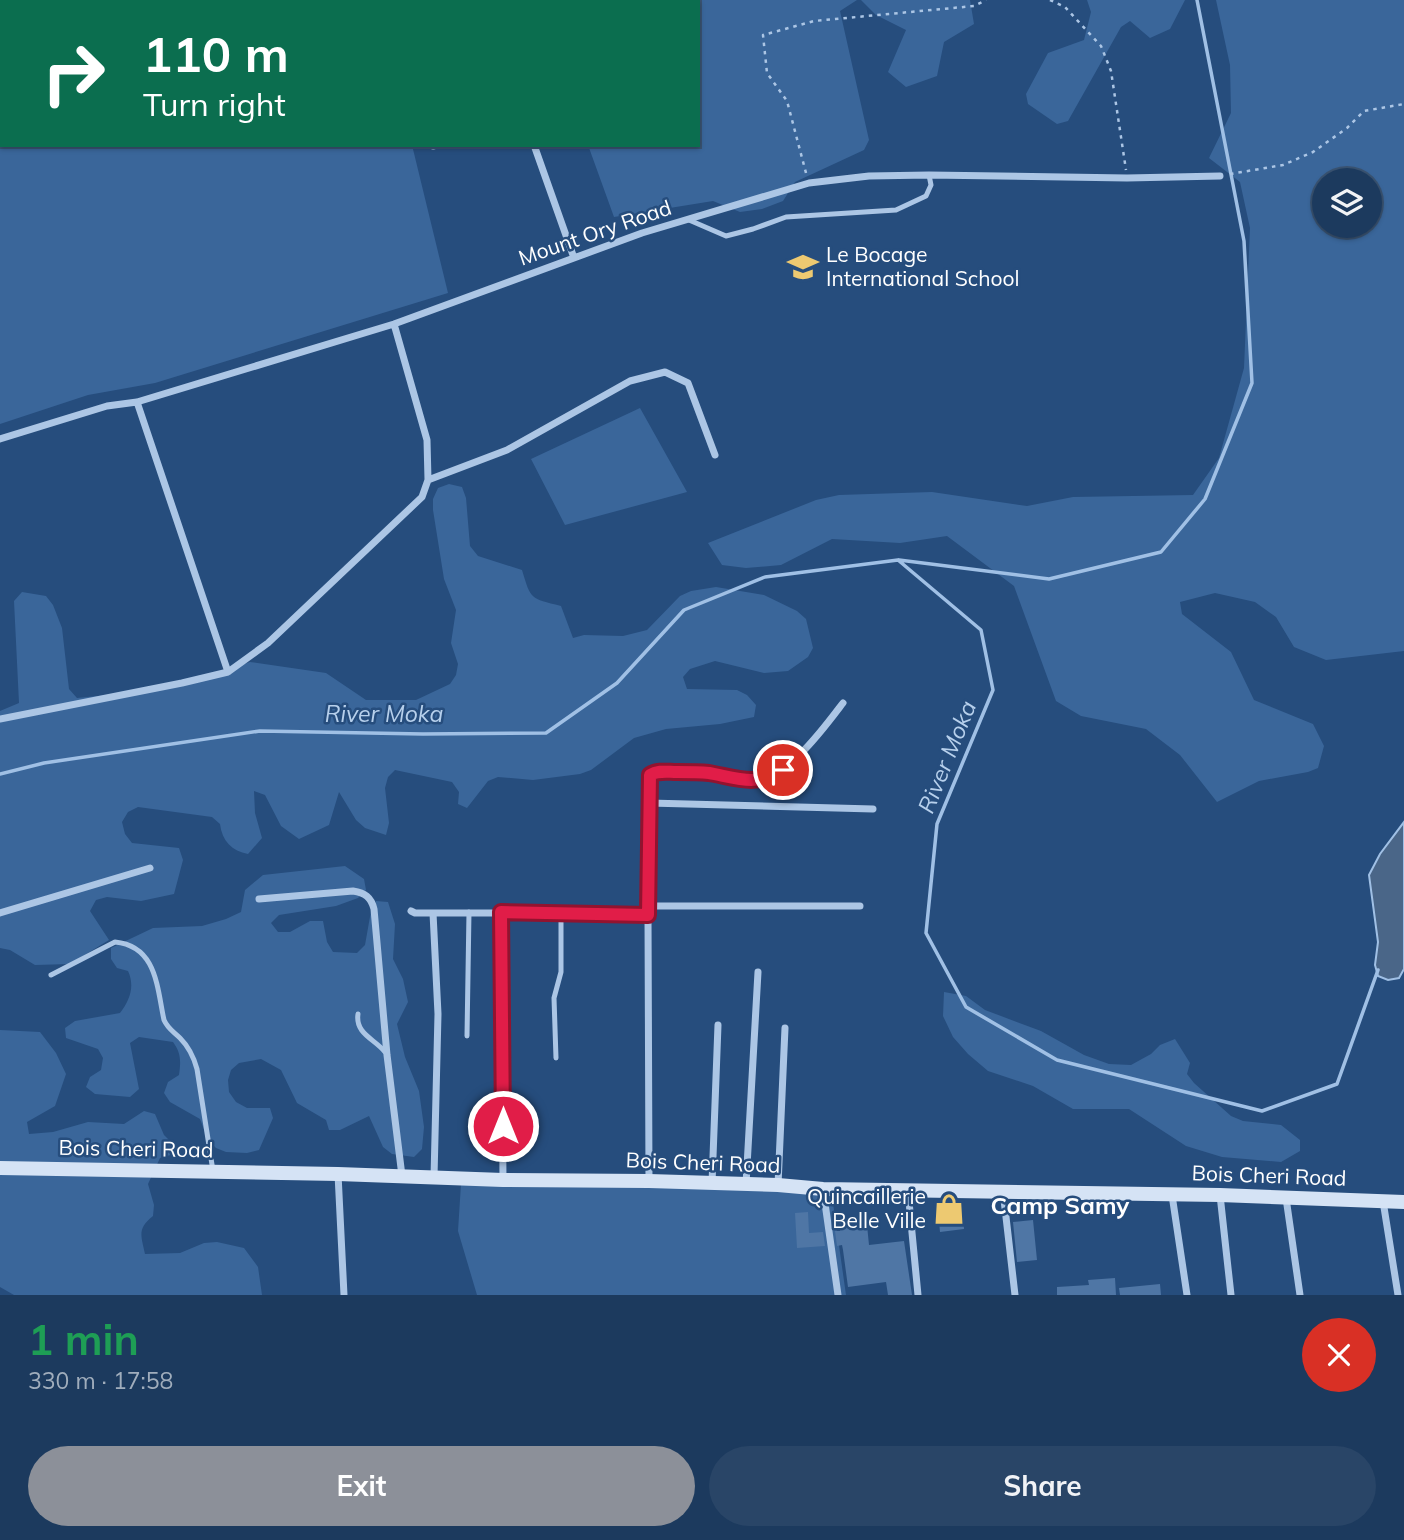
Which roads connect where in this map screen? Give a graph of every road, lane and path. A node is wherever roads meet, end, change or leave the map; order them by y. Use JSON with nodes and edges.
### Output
{"nodes":[{"id":1,"x":986,"y":0,"type":"edge"},
{"id":2,"x":1050,"y":0,"type":"edge"},
{"id":3,"x":1404,"y":104,"type":"edge"},
{"id":4,"x":535,"y":147,"type":"edge"},
{"id":5,"x":1240,"y":172,"type":"dead end"},
{"id":6,"x":929,"y":175,"type":"junction"},
{"id":7,"x":1220,"y":176,"type":"dead end"},
{"id":8,"x":1127,"y":178,"type":"junction"},
{"id":9,"x":809,"y":183,"type":"junction"},
{"id":10,"x":688,"y":219,"type":"junction"},
{"id":11,"x":574,"y":258,"type":"junction"},
{"id":12,"x":394,"y":324,"type":"junction"},
{"id":13,"x":137,"y":402,"type":"junction"},
{"id":14,"x":0,"y":439,"type":"edge"},
{"id":15,"x":715,"y":454,"type":"dead end"},
{"id":16,"x":428,"y":480,"type":"junction"},
{"id":17,"x":228,"y":672,"type":"junction"},
{"id":18,"x":843,"y":703,"type":"dead end"},
{"id":19,"x":0,"y":719,"type":"edge"},
{"id":20,"x":649,"y":803,"type":"junction"},
{"id":21,"x":873,"y":809,"type":"dead end"},
{"id":22,"x":150,"y":868,"type":"dead end"},
{"id":23,"x":259,"y":899,"type":"dead end"},
{"id":24,"x":648,"y":906,"type":"junction"},
{"id":25,"x":860,"y":906,"type":"dead end"},
{"id":26,"x":411,"y":911,"type":"dead end"},
{"id":27,"x":469,"y":912,"type":"junction"},
{"id":28,"x":501,"y":912,"type":"junction"},
{"id":29,"x":0,"y":913,"type":"edge"},
{"id":30,"x":433,"y":913,"type":"junction"},
{"id":31,"x":561,"y":913,"type":"junction"},
{"id":32,"x":648,"y":915,"type":"junction"},
{"id":33,"x":758,"y":972,"type":"dead end"},
{"id":34,"x":51,"y":975,"type":"dead end"},
{"id":35,"x":358,"y":1014,"type":"dead end"},
{"id":36,"x":718,"y":1025,"type":"dead end"},
{"id":37,"x":785,"y":1028,"type":"dead end"},
{"id":38,"x":467,"y":1035,"type":"dead end"},
{"id":39,"x":387,"y":1055,"type":"junction"},
{"id":40,"x":556,"y":1058,"type":"dead end"},
{"id":41,"x":0,"y":1168,"type":"edge"},
{"id":42,"x":213,"y":1171,"type":"junction"},
{"id":43,"x":338,"y":1174,"type":"junction"},
{"id":44,"x":402,"y":1177,"type":"junction"},
{"id":45,"x":434,"y":1178,"type":"junction"},
{"id":46,"x":503,"y":1180,"type":"junction"},
{"id":47,"x":649,"y":1181,"type":"junction"},
{"id":48,"x":712,"y":1183,"type":"junction"},
{"id":49,"x":746,"y":1184,"type":"junction"},
{"id":50,"x":778,"y":1185,"type":"junction"},
{"id":51,"x":823,"y":1189,"type":"junction"},
{"id":52,"x":908,"y":1190,"type":"junction"},
{"id":53,"x":1003,"y":1191,"type":"junction"},
{"id":54,"x":1172,"y":1194,"type":"junction"},
{"id":55,"x":1220,"y":1195,"type":"junction"},
{"id":56,"x":1286,"y":1197,"type":"junction"},
{"id":57,"x":1383,"y":1201,"type":"junction"},
{"id":58,"x":1404,"y":1202,"type":"edge"},
{"id":59,"x":344,"y":1295,"type":"edge"},
{"id":60,"x":838,"y":1295,"type":"edge"},
{"id":61,"x":918,"y":1295,"type":"edge"},
{"id":62,"x":1016,"y":1295,"type":"edge"},
{"id":63,"x":1187,"y":1295,"type":"edge"},
{"id":64,"x":1231,"y":1295,"type":"edge"},
{"id":65,"x":1300,"y":1295,"type":"edge"},
{"id":66,"x":1398,"y":1295,"type":"edge"}],
"edges":[{"from":1,"to":9,"type":"path"},
{"from":2,"to":8,"type":"path"},
{"from":3,"to":5,"type":"path"},
{"from":4,"to":11,"type":"street"},
{"from":6,"to":8,"type":"street","name":"Mount Ory Road"},
{"from":6,"to":9,"type":"street","name":"Mount Ory Road"},
{"from":6,"to":10,"type":"lane"},
{"from":7,"to":8,"type":"street","name":"Mount Ory Road"},
{"from":9,"to":10,"type":"street","name":"Mount Ory Road"},
{"from":10,"to":11,"type":"street","name":"Mount Ory Road"},
{"from":11,"to":12,"type":"street","name":"Mount Ory Road"},
{"from":12,"to":13,"type":"street","name":"Mount Ory Road"},
{"from":12,"to":16,"type":"street"},
{"from":13,"to":14,"type":"street","name":"Mount Ory Road"},
{"from":13,"to":17,"type":"street"},
{"from":15,"to":16,"type":"street"},
{"from":16,"to":17,"type":"street"},
{"from":17,"to":19,"type":"street"},
{"from":18,"to":20,"type":"street"},
{"from":20,"to":21,"type":"street"},
{"from":20,"to":24,"type":"street"},
{"from":22,"to":29,"type":"street"},
{"from":23,"to":39,"type":"street"},
{"from":24,"to":25,"type":"street"},
{"from":24,"to":32,"type":"street"},
{"from":26,"to":30,"type":"street"},
{"from":27,"to":28,"type":"street"},
{"from":27,"to":30,"type":"street"},
{"from":27,"to":38,"type":"lane"},
{"from":28,"to":31,"type":"street"},
{"from":28,"to":46,"type":"street"},
{"from":30,"to":45,"type":"street"},
{"from":31,"to":32,"type":"street"},
{"from":31,"to":40,"type":"lane"},
{"from":32,"to":47,"type":"street"},
{"from":33,"to":49,"type":"street"},
{"from":34,"to":42,"type":"lane"},
{"from":35,"to":39,"type":"lane"},
{"from":36,"to":48,"type":"street"},
{"from":37,"to":50,"type":"street"},
{"from":39,"to":44,"type":"street"},
{"from":41,"to":42,"type":"main road","name":"Bois Cheri Road"},
{"from":42,"to":43,"type":"main road","name":"Bois Cheri Road"},
{"from":43,"to":44,"type":"main road","name":"Bois Cheri Road"},
{"from":43,"to":59,"type":"street"},
{"from":44,"to":45,"type":"main road","name":"Bois Cheri Road"},
{"from":45,"to":46,"type":"main road","name":"Bois Cheri Road"},
{"from":46,"to":47,"type":"main road","name":"Bois Cheri Road"},
{"from":47,"to":48,"type":"main road","name":"Bois Cheri Road"},
{"from":48,"to":49,"type":"main road","name":"Bois Cheri Road"},
{"from":49,"to":50,"type":"main road","name":"Bois Cheri Road"},
{"from":50,"to":51,"type":"main road","name":"Bois Cheri Road"},
{"from":51,"to":52,"type":"main road","name":"Bois Cheri Road"},
{"from":51,"to":60,"type":"street"},
{"from":52,"to":53,"type":"main road","name":"Bois Cheri Road"},
{"from":52,"to":61,"type":"street"},
{"from":53,"to":54,"type":"main road","name":"Bois Cheri Road"},
{"from":53,"to":62,"type":"street"},
{"from":54,"to":55,"type":"main road","name":"Bois Cheri Road"},
{"from":54,"to":63,"type":"street"},
{"from":55,"to":56,"type":"main road","name":"Bois Cheri Road"},
{"from":55,"to":64,"type":"street"},
{"from":56,"to":57,"type":"main road","name":"Bois Cheri Road"},
{"from":56,"to":65,"type":"street"},
{"from":57,"to":58,"type":"main road","name":"Bois Cheri Road"},
{"from":57,"to":66,"type":"street"}]}
